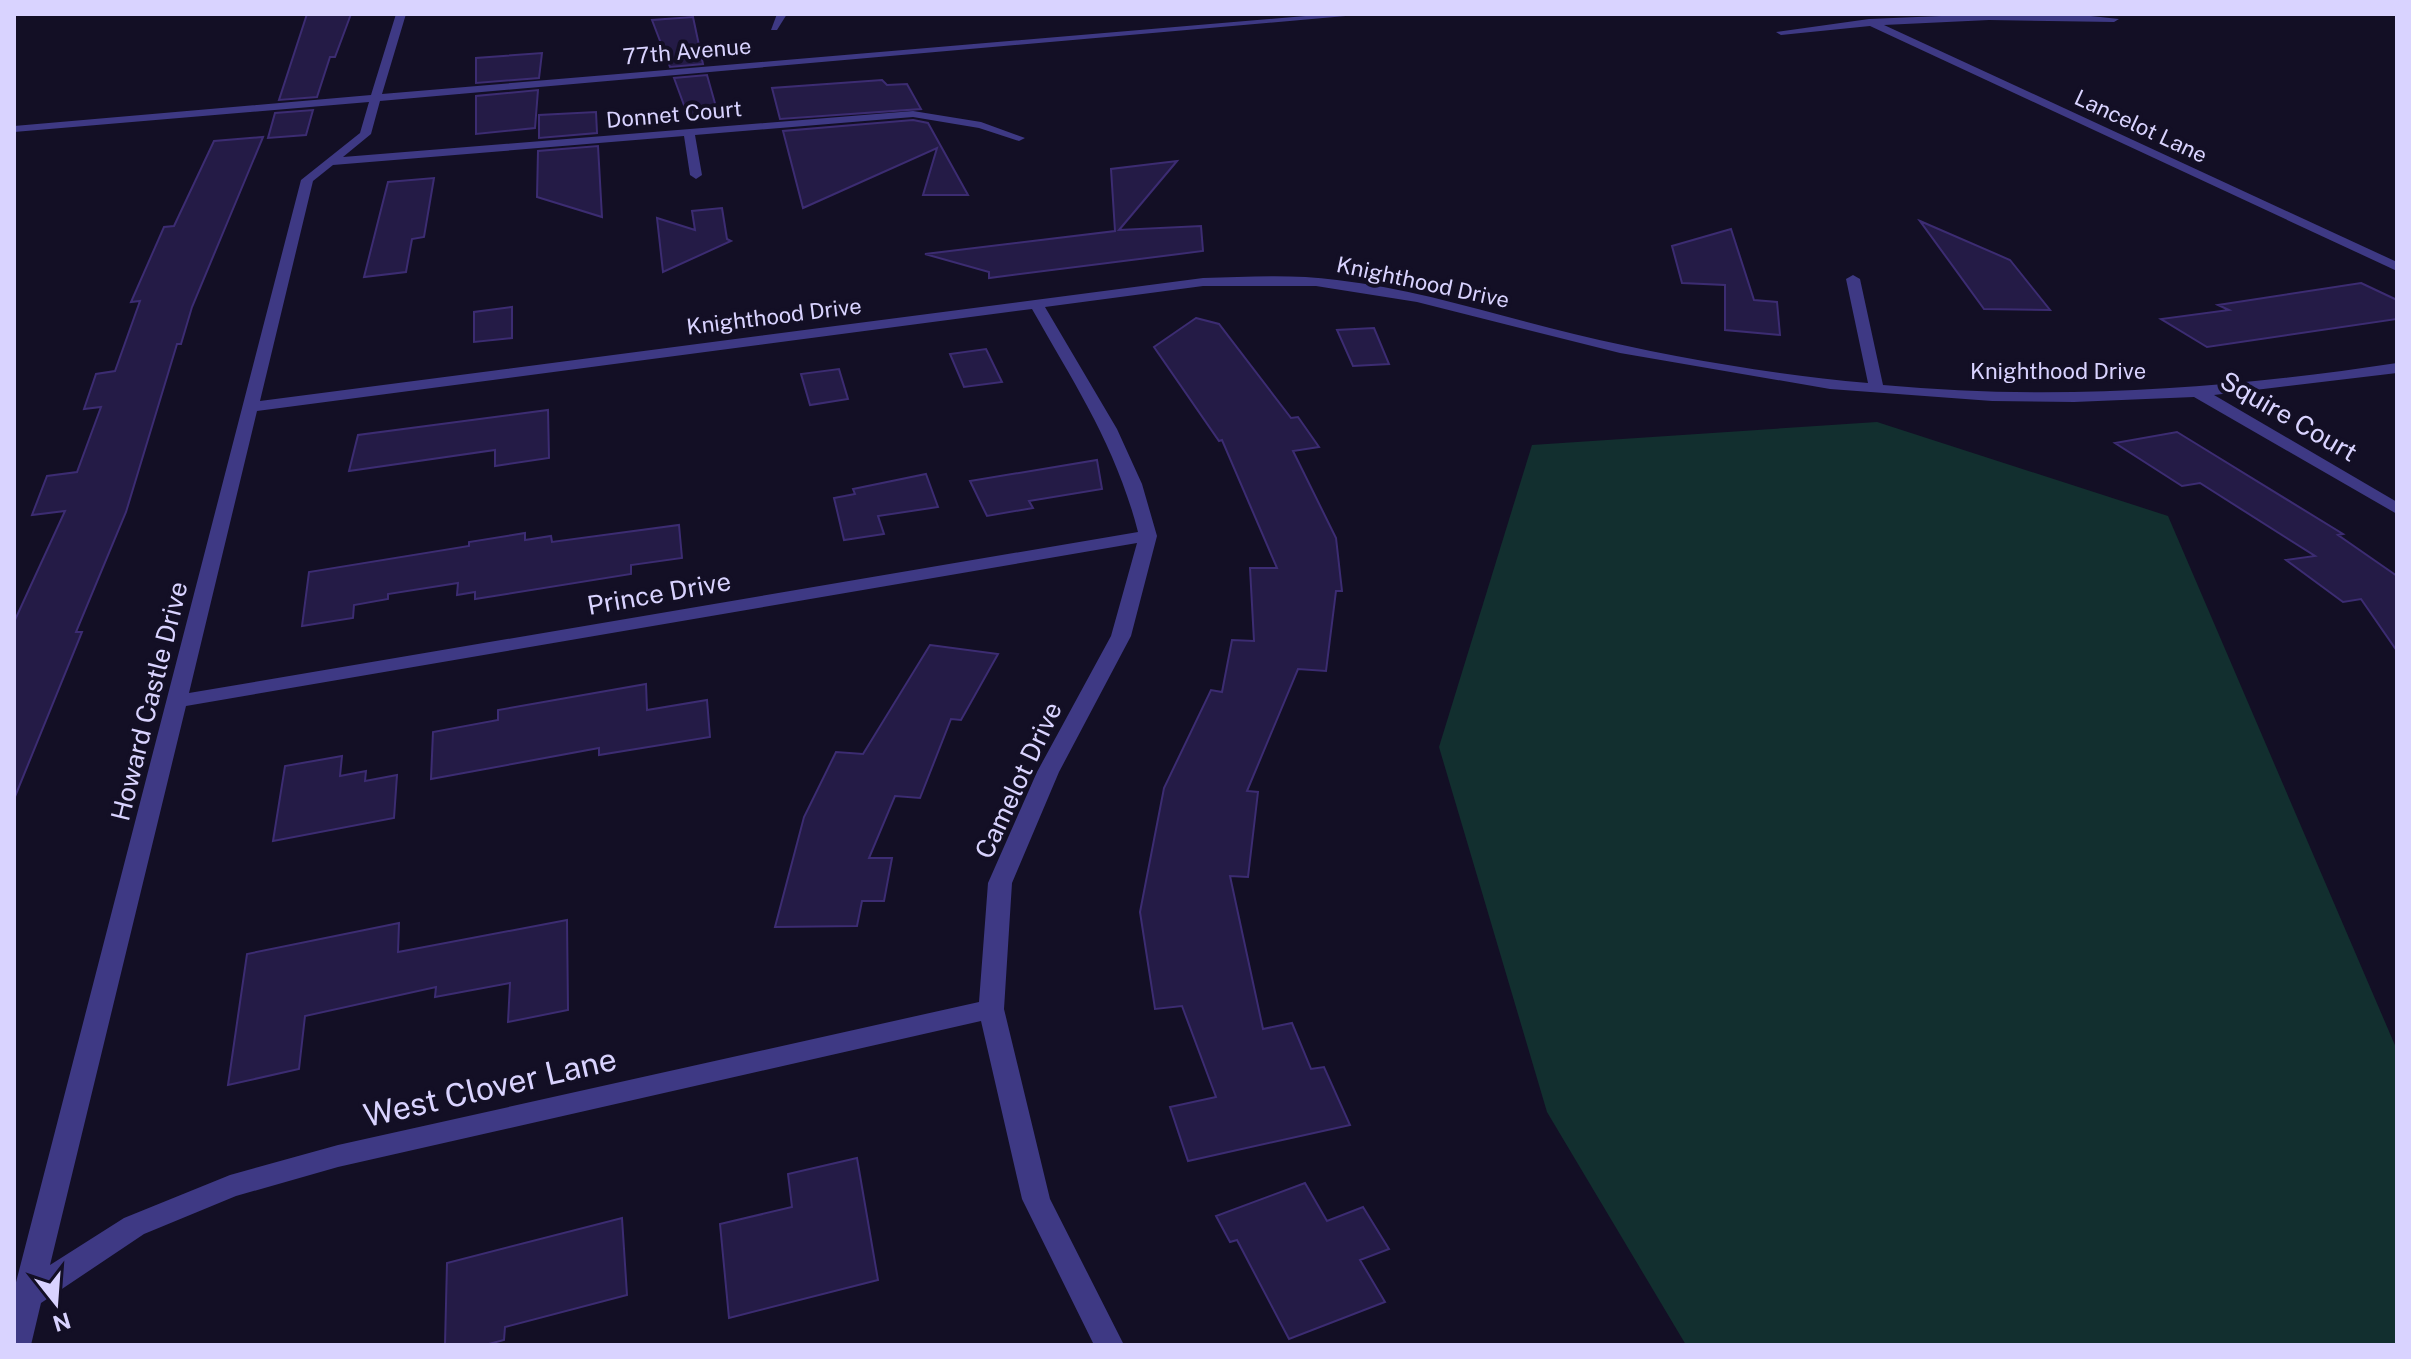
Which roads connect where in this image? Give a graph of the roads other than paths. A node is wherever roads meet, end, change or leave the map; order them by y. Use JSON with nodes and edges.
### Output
{"nodes":[{"id":1,"x":401,"y":14,"type":"edge"},
{"id":2,"x":782,"y":14,"type":"edge"},
{"id":3,"x":1363,"y":14,"type":"edge"},
{"id":4,"x":2114,"y":19,"type":"dead end"},
{"id":5,"x":1869,"y":22,"type":"junction"},
{"id":6,"x":774,"y":28,"type":"dead end"},
{"id":7,"x":1781,"y":32,"type":"dead end"},
{"id":8,"x":377,"y":97,"type":"junction"},
{"id":9,"x":14,"y":129,"type":"edge"},
{"id":10,"x":689,"y":133,"type":"junction"},
{"id":11,"x":1019,"y":138,"type":"dead end"},
{"id":12,"x":330,"y":162,"type":"junction"},
{"id":13,"x":696,"y":175,"type":"dead end"},
{"id":14,"x":2397,"y":267,"type":"edge"},
{"id":15,"x":1853,"y":279,"type":"dead end"},
{"id":16,"x":1036,"y":304,"type":"junction"},
{"id":17,"x":2397,"y":368,"type":"edge"},
{"id":18,"x":1876,"y":386,"type":"junction"},
{"id":19,"x":2197,"y":392,"type":"junction"},
{"id":20,"x":249,"y":407,"type":"junction"},
{"id":21,"x":2397,"y":509,"type":"edge"},
{"id":22,"x":1148,"y":536,"type":"junction"},
{"id":23,"x":179,"y":701,"type":"junction"},
{"id":24,"x":991,"y":1009,"type":"junction"},
{"id":25,"x":21,"y":1300,"type":"edge"},
{"id":26,"x":16,"y":1345,"type":"edge"},
{"id":27,"x":1109,"y":1345,"type":"edge"}],
"edges":[{"from":1,"to":8,"type":"street","name":"Howard Castle Drive"},
{"from":2,"to":6,"type":"street"},
{"from":3,"to":8,"type":"street","name":"77th Avenue"},
{"from":4,"to":5,"type":"street"},
{"from":5,"to":7,"type":"street"},
{"from":5,"to":14,"type":"street","name":"Lancelot Lane"},
{"from":8,"to":9,"type":"street","name":"77th Avenue"},
{"from":8,"to":12,"type":"street","name":"Howard Castle Drive"},
{"from":10,"to":11,"type":"street","name":"Donnet Court"},
{"from":10,"to":12,"type":"street","name":"Donnet Court"},
{"from":10,"to":13,"type":"street"},
{"from":12,"to":20,"type":"street","name":"Howard Castle Drive"},
{"from":15,"to":18,"type":"street"},
{"from":16,"to":18,"type":"street","name":"Knighthood Drive"},
{"from":16,"to":20,"type":"street","name":"Knighthood Drive"},
{"from":16,"to":22,"type":"street"},
{"from":17,"to":19,"type":"street","name":"Knighthood Drive"},
{"from":18,"to":19,"type":"street","name":"Knighthood Drive"},
{"from":19,"to":21,"type":"street","name":"Squire Court"},
{"from":20,"to":23,"type":"street","name":"Howard Castle Drive"},
{"from":22,"to":23,"type":"street","name":"Prince Drive"},
{"from":22,"to":24,"type":"street","name":"Camelot Drive"},
{"from":23,"to":25,"type":"street","name":"Howard Castle Drive"},
{"from":24,"to":25,"type":"street","name":"West Clover Lane"},
{"from":24,"to":27,"type":"street","name":"Camelot Drive"},
{"from":25,"to":26,"type":"street","name":"Howard Castle Drive"}]}
